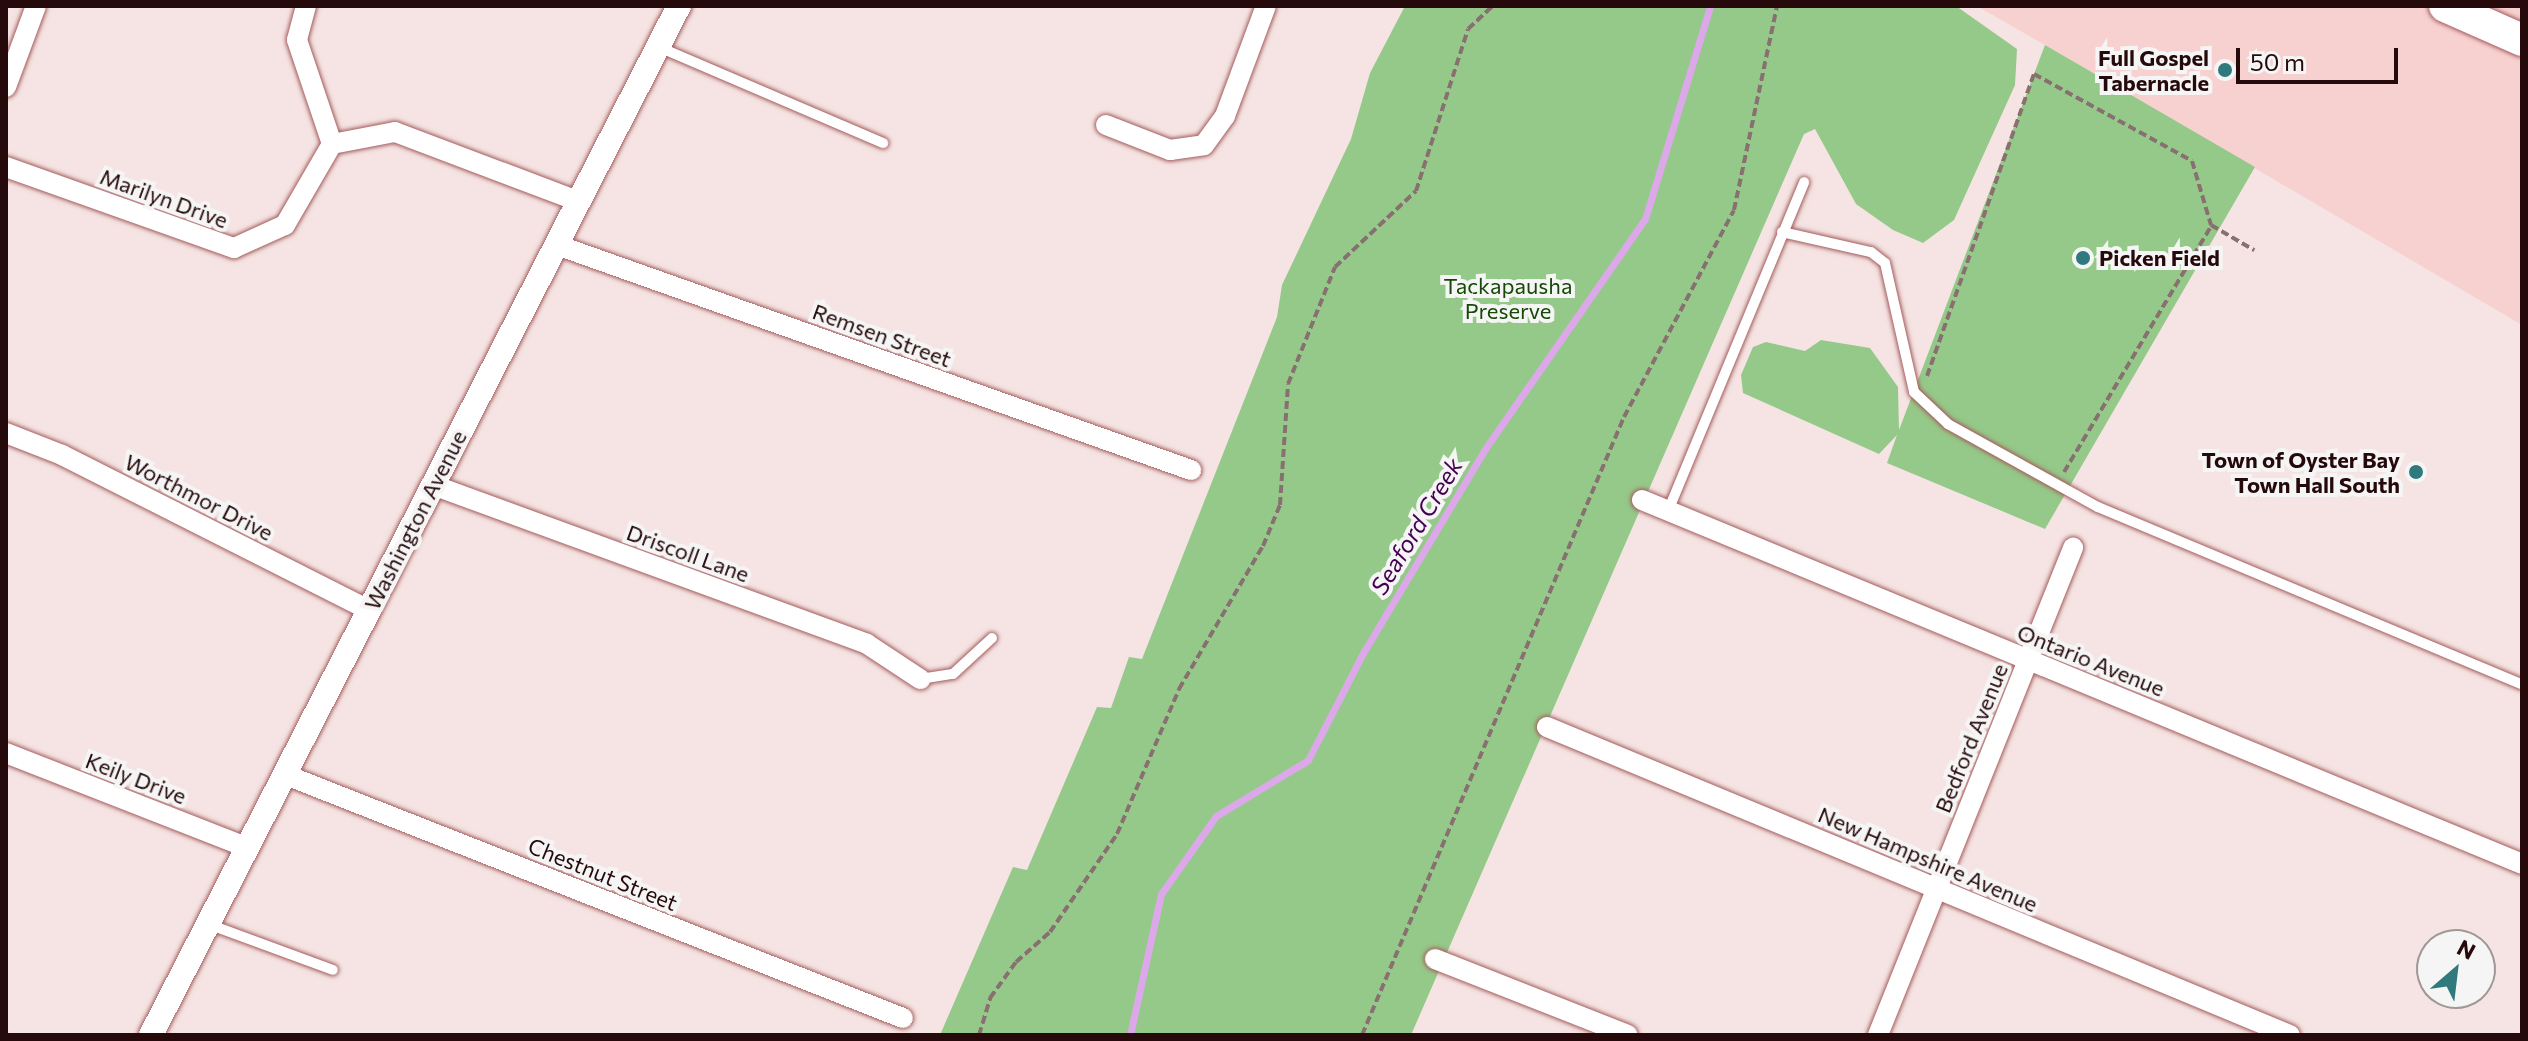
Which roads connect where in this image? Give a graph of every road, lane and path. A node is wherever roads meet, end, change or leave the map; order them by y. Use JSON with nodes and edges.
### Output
{"nodes":[{"id":1,"x":36,"y":6,"type":"edge"},
{"id":2,"x":306,"y":6,"type":"edge"},
{"id":3,"x":679,"y":6,"type":"edge"},
{"id":4,"x":1266,"y":6,"type":"edge"},
{"id":5,"x":1493,"y":6,"type":"edge"},
{"id":6,"x":1777,"y":6,"type":"edge"},
{"id":7,"x":2445,"y":6,"type":"edge"},
{"id":8,"x":2522,"y":40,"type":"edge"},
{"id":9,"x":659,"y":47,"type":"junction"},
{"id":10,"x":6,"y":87,"type":"edge"},
{"id":11,"x":1106,"y":125,"type":"dead end"},
{"id":12,"x":883,"y":143,"type":"dead end"},
{"id":13,"x":332,"y":144,"type":"junction"},
{"id":14,"x":6,"y":167,"type":"edge"},
{"id":15,"x":1804,"y":182,"type":"dead end"},
{"id":16,"x":580,"y":202,"type":"junction"},
{"id":17,"x":2211,"y":225,"type":"junction"},
{"id":18,"x":1782,"y":232,"type":"junction"},
{"id":19,"x":557,"y":245,"type":"junction"},
{"id":20,"x":2254,"y":250,"type":"dead end"},
{"id":21,"x":1919,"y":398,"type":"junction"},
{"id":22,"x":6,"y":433,"type":"edge"},
{"id":23,"x":1191,"y":470,"type":"dead end"},
{"id":24,"x":2058,"y":482,"type":"junction"},
{"id":25,"x":433,"y":485,"type":"junction"},
{"id":26,"x":1642,"y":500,"type":"dead end"},
{"id":27,"x":1668,"y":511,"type":"junction"},
{"id":28,"x":2073,"y":548,"type":"dead end"},
{"id":29,"x":369,"y":610,"type":"junction"},
{"id":30,"x":992,"y":638,"type":"dead end"},
{"id":31,"x":2028,"y":660,"type":"junction"},
{"id":32,"x":920,"y":679,"type":"joint"},
{"id":33,"x":2522,"y":684,"type":"edge"},
{"id":34,"x":1547,"y":727,"type":"dead end"},
{"id":35,"x":6,"y":753,"type":"edge"},
{"id":36,"x":286,"y":775,"type":"junction"},
{"id":37,"x":248,"y":848,"type":"junction"},
{"id":38,"x":2522,"y":864,"type":"edge"},
{"id":39,"x":1937,"y":888,"type":"junction"},
{"id":40,"x":208,"y":924,"type":"junction"},
{"id":41,"x":1435,"y":959,"type":"dead end"},
{"id":42,"x":333,"y":970,"type":"dead end"},
{"id":43,"x":903,"y":1018,"type":"dead end"},
{"id":44,"x":151,"y":1035,"type":"edge"},
{"id":45,"x":979,"y":1035,"type":"edge"},
{"id":46,"x":1362,"y":1035,"type":"edge"},
{"id":47,"x":1628,"y":1035,"type":"edge"},
{"id":48,"x":1878,"y":1035,"type":"edge"},
{"id":49,"x":2290,"y":1035,"type":"edge"}],
"edges":[{"from":1,"to":10,"type":"street"},
{"from":2,"to":13,"type":"street"},
{"from":3,"to":9,"type":"street","name":"Washington Avenue"},
{"from":4,"to":11,"type":"street"},
{"from":5,"to":45,"type":"path"},
{"from":6,"to":46,"type":"path"},
{"from":7,"to":8,"type":"main road"},
{"from":9,"to":12,"type":"lane"},
{"from":9,"to":16,"type":"street","name":"Washington Avenue"},
{"from":13,"to":14,"type":"street","name":"Marilyn Drive"},
{"from":13,"to":16,"type":"street"},
{"from":15,"to":18,"type":"lane"},
{"from":16,"to":19,"type":"street","name":"Washington Avenue"},
{"from":17,"to":20,"type":"path"},
{"from":17,"to":21,"type":"path"},
{"from":17,"to":24,"type":"path"},
{"from":18,"to":21,"type":"lane"},
{"from":18,"to":27,"type":"lane"},
{"from":19,"to":23,"type":"street","name":"Remsen Street"},
{"from":19,"to":25,"type":"street","name":"Washington Avenue"},
{"from":21,"to":24,"type":"lane"},
{"from":22,"to":29,"type":"street","name":"Worthmor Drive"},
{"from":24,"to":33,"type":"lane"},
{"from":25,"to":29,"type":"street","name":"Washington Avenue"},
{"from":25,"to":32,"type":"street","name":"Driscoll Lane"},
{"from":26,"to":27,"type":"street","name":"Ontario Avenue"},
{"from":27,"to":31,"type":"street","name":"Ontario Avenue"},
{"from":28,"to":31,"type":"street","name":"Bedford Avenue"},
{"from":29,"to":36,"type":"street","name":"Washington Avenue"},
{"from":30,"to":32,"type":"lane"},
{"from":31,"to":38,"type":"street","name":"Ontario Avenue"},
{"from":31,"to":39,"type":"street","name":"Bedford Avenue"},
{"from":34,"to":39,"type":"street","name":"New Hampshire Avenue"},
{"from":35,"to":37,"type":"street","name":"Keily Drive"},
{"from":36,"to":37,"type":"street","name":"Washington Avenue"},
{"from":36,"to":43,"type":"street","name":"Chestnut Street"},
{"from":37,"to":40,"type":"street","name":"Washington Avenue"},
{"from":39,"to":48,"type":"street","name":"Bedford Avenue"},
{"from":39,"to":49,"type":"street","name":"New Hampshire Avenue"},
{"from":40,"to":42,"type":"lane"},
{"from":40,"to":44,"type":"street","name":"Washington Avenue"},
{"from":41,"to":47,"type":"street"}]}
